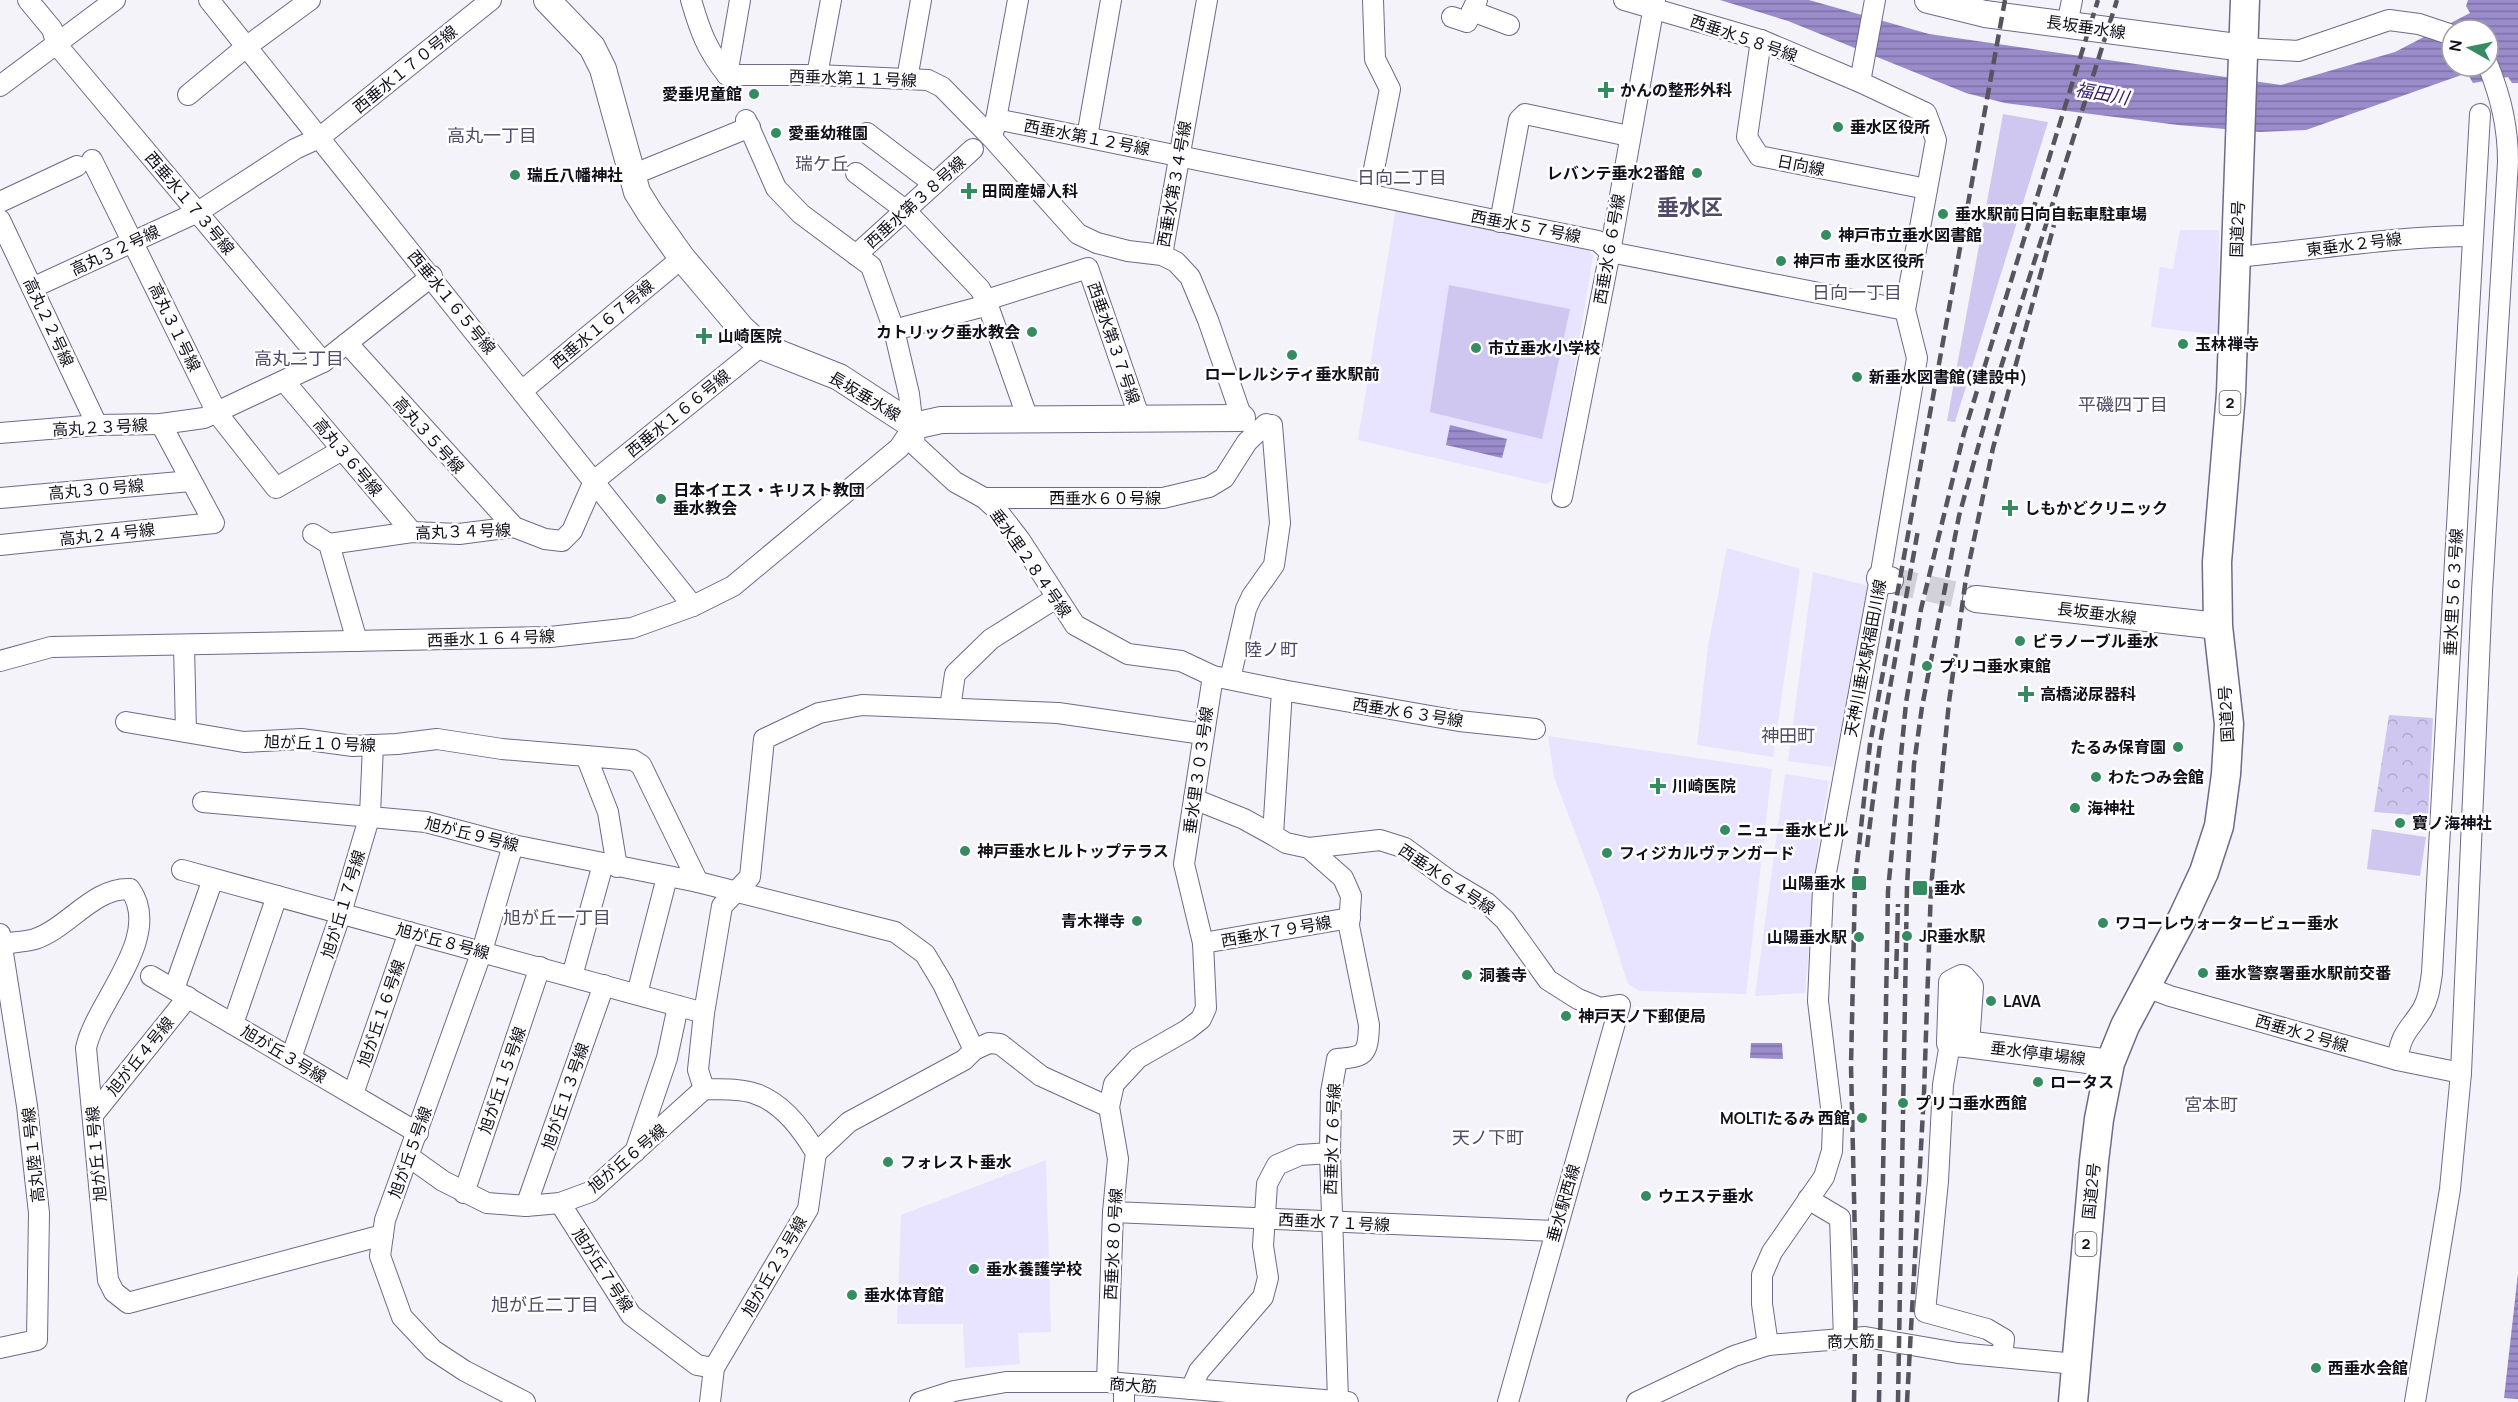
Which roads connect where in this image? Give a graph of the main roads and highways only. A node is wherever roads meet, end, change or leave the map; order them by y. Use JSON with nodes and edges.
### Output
{"nodes":[{"id":1,"x":547,"y":0,"type":"edge"},
{"id":2,"x":1928,"y":0,"type":"edge"},
{"id":3,"x":2245,"y":0,"type":"edge"},
{"id":4,"x":1986,"y":7,"type":"edge"},
{"id":5,"x":2244,"y":60,"type":"junction"},
{"id":6,"x":1260,"y":422,"type":"road end"},
{"id":7,"x":1976,"y":599,"type":"tunnel mouth"},
{"id":8,"x":2218,"y":626,"type":"junction"},
{"id":9,"x":1958,"y":1043,"type":"road end"},
{"id":10,"x":2110,"y":1063,"type":"junction"},
{"id":11,"x":2073,"y":1402,"type":"edge"}],
"edges":[{"from":1,"to":6,"type":"main road","name":"長坂垂水線"},
{"from":2,"to":4,"type":"main road","name":"長坂垂水線"},
{"from":3,"to":5,"type":"highway","name":"国道2号","number":"2"},
{"from":4,"to":5,"type":"main road","name":"長坂垂水線"},
{"from":5,"to":8,"type":"highway","name":"国道2号","number":"2"},
{"from":7,"to":8,"type":"main road","name":"長坂垂水線"},
{"from":8,"to":10,"type":"highway","name":"国道2号","number":"2"},
{"from":9,"to":10,"type":"main road","name":"垂水停車場線"},
{"from":10,"to":11,"type":"highway","name":"国道2号","number":"2"}]}
